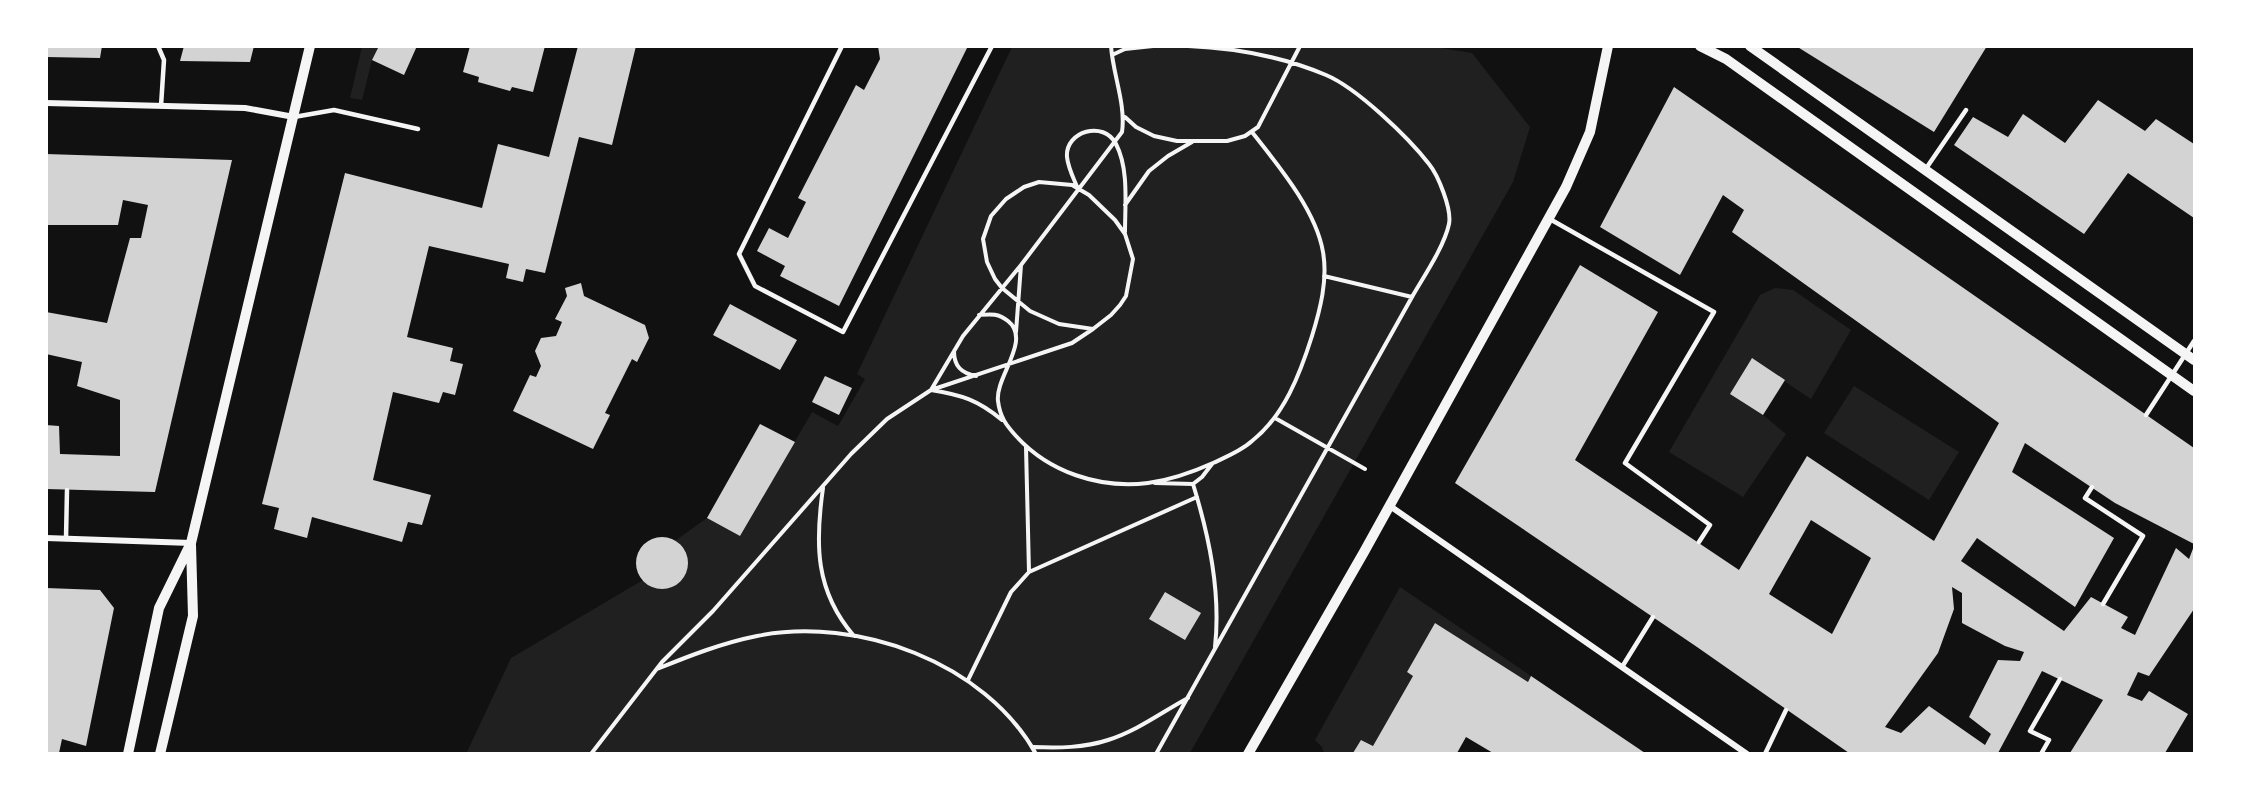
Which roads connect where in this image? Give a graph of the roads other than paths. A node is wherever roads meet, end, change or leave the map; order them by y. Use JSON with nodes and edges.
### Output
{"nodes":[{"id":1,"x":158,"y":46,"type":"edge"},
{"id":2,"x":310,"y":46,"type":"edge"},
{"id":3,"x":842,"y":46,"type":"edge"},
{"id":4,"x":992,"y":46,"type":"edge"},
{"id":5,"x":1608,"y":46,"type":"edge"},
{"id":6,"x":1700,"y":46,"type":"edge"},
{"id":7,"x":1750,"y":46,"type":"edge"},
{"id":8,"x":46,"y":103,"type":"edge"},
{"id":9,"x":161,"y":106,"type":"junction"},
{"id":10,"x":1966,"y":110,"type":"dead end"},
{"id":11,"x":294,"y":117,"type":"junction"},
{"id":12,"x":418,"y":129,"type":"dead end"},
{"id":13,"x":1925,"y":170,"type":"junction"},
{"id":14,"x":1548,"y":218,"type":"junction"},
{"id":15,"x":2194,"y":341,"type":"edge"},
{"id":16,"x":2190,"y":357,"type":"edge"},
{"id":17,"x":2172,"y":375,"type":"junction"},
{"id":18,"x":2194,"y":391,"type":"edge"},
{"id":19,"x":2146,"y":415,"type":"dead end"},
{"id":20,"x":2092,"y":487,"type":"dead end"},
{"id":21,"x":68,"y":490,"type":"dead end"},
{"id":22,"x":1390,"y":506,"type":"junction"},
{"id":23,"x":46,"y":538,"type":"edge"},
{"id":24,"x":66,"y":539,"type":"junction"},
{"id":25,"x":1699,"y":542,"type":"dead end"},
{"id":26,"x":191,"y":543,"type":"junction"},
{"id":27,"x":2103,"y":604,"type":"dead end"},
{"id":28,"x":1653,"y":617,"type":"dead end"},
{"id":29,"x":1622,"y":667,"type":"junction"},
{"id":30,"x":2060,"y":679,"type":"dead end"},
{"id":31,"x":1786,"y":710,"type":"dead end"},
{"id":32,"x":128,"y":753,"type":"edge"},
{"id":33,"x":160,"y":753,"type":"edge"},
{"id":34,"x":1248,"y":753,"type":"edge"},
{"id":35,"x":1747,"y":753,"type":"edge"},
{"id":36,"x":1765,"y":753,"type":"edge"},
{"id":37,"x":2041,"y":753,"type":"edge"}],
"edges":[{"from":1,"to":9,"type":"lane"},
{"from":2,"to":11,"type":"street"},
{"from":3,"to":4,"type":"lane"},
{"from":5,"to":14,"type":"street"},
{"from":6,"to":17,"type":"street"},
{"from":7,"to":13,"type":"street"},
{"from":8,"to":9,"type":"street"},
{"from":9,"to":11,"type":"street"},
{"from":10,"to":13,"type":"lane"},
{"from":11,"to":12,"type":"lane"},
{"from":11,"to":26,"type":"street"},
{"from":13,"to":16,"type":"street"},
{"from":14,"to":22,"type":"street"},
{"from":14,"to":25,"type":"lane"},
{"from":15,"to":16,"type":"lane"},
{"from":16,"to":17,"type":"lane"},
{"from":17,"to":18,"type":"street"},
{"from":17,"to":19,"type":"lane"},
{"from":20,"to":27,"type":"lane"},
{"from":21,"to":24,"type":"lane"},
{"from":22,"to":29,"type":"street"},
{"from":22,"to":34,"type":"street"},
{"from":23,"to":24,"type":"street"},
{"from":24,"to":26,"type":"street"},
{"from":26,"to":32,"type":"street"},
{"from":26,"to":33,"type":"street"},
{"from":28,"to":29,"type":"lane"},
{"from":29,"to":35,"type":"street"},
{"from":30,"to":37,"type":"lane"},
{"from":31,"to":36,"type":"lane"}]}
